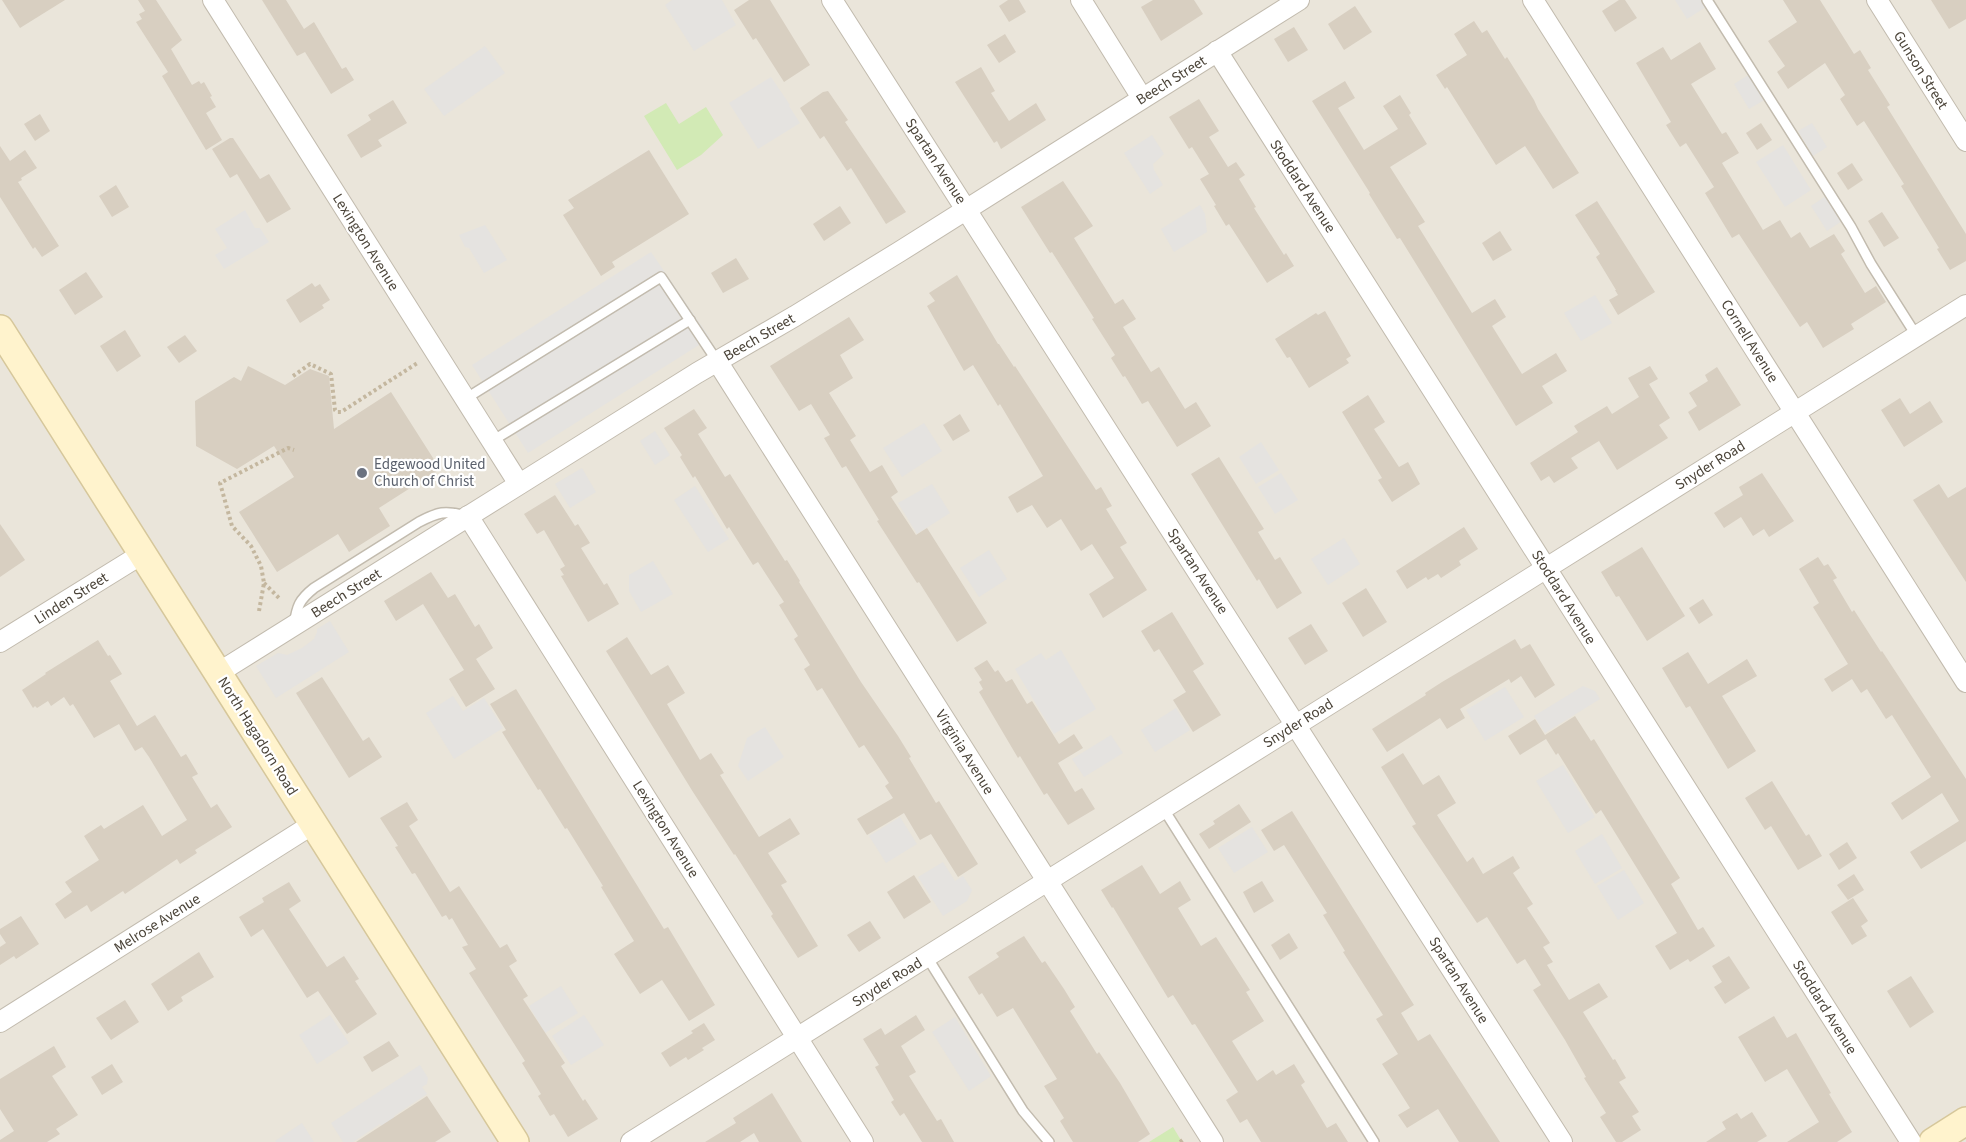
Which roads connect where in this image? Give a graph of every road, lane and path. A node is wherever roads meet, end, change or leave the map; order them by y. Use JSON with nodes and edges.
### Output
{"nodes":[{"id":1,"x":213,"y":0,"type":"edge"},
{"id":2,"x":832,"y":0,"type":"edge"},
{"id":3,"x":1081,"y":0,"type":"edge"},
{"id":4,"x":1299,"y":0,"type":"edge"},
{"id":5,"x":1533,"y":0,"type":"edge"},
{"id":6,"x":1707,"y":0,"type":"edge"},
{"id":7,"x":1877,"y":0,"type":"edge"},
{"id":8,"x":1217,"y":51,"type":"junction"},
{"id":9,"x":1142,"y":98,"type":"junction"},
{"id":10,"x":1966,"y":141,"type":"edge"},
{"id":11,"x":967,"y":209,"type":"junction"},
{"id":12,"x":1966,"y":305,"type":"edge"},
{"id":13,"x":690,"y":320,"type":"junction"},
{"id":14,"x":0,"y":329,"type":"edge"},
{"id":15,"x":1916,"y":335,"type":"junction"},
{"id":16,"x":717,"y":361,"type":"junction"},
{"id":17,"x":420,"y":362,"type":"dead end"},
{"id":18,"x":293,"y":376,"type":"dead end"},
{"id":19,"x":465,"y":399,"type":"junction"},
{"id":20,"x":1795,"y":411,"type":"junction"},
{"id":21,"x":492,"y":441,"type":"junction"},
{"id":22,"x":294,"y":450,"type":"dead end"},
{"id":23,"x":519,"y":484,"type":"junction"},
{"id":24,"x":468,"y":516,"type":"junction"},
{"id":25,"x":142,"y":554,"type":"junction"},
{"id":26,"x":1546,"y":569,"type":"junction"},
{"id":27,"x":264,"y":583,"type":"junction"},
{"id":28,"x":280,"y":599,"type":"dead end"},
{"id":29,"x":259,"y":611,"type":"dead end"},
{"id":30,"x":0,"y":642,"type":"edge"},
{"id":31,"x":218,"y":673,"type":"junction"},
{"id":32,"x":1966,"y":682,"type":"edge"},
{"id":33,"x":1296,"y":724,"type":"junction"},
{"id":34,"x":1163,"y":808,"type":"junction"},
{"id":35,"x":313,"y":824,"type":"junction"},
{"id":36,"x":1048,"y":882,"type":"junction"},
{"id":37,"x":927,"y":957,"type":"junction"},
{"id":38,"x":0,"y":1022,"type":"edge"},
{"id":39,"x":797,"y":1038,"type":"junction"},
{"id":40,"x":1966,"y":1121,"type":"edge"},
{"id":41,"x":514,"y":1142,"type":"edge"},
{"id":42,"x":631,"y":1142,"type":"edge"},
{"id":43,"x":863,"y":1142,"type":"edge"},
{"id":44,"x":1049,"y":1142,"type":"edge"},
{"id":45,"x":1213,"y":1142,"type":"edge"},
{"id":46,"x":1374,"y":1142,"type":"edge"},
{"id":47,"x":1562,"y":1142,"type":"edge"},
{"id":48,"x":1911,"y":1142,"type":"edge"},
{"id":49,"x":1933,"y":1142,"type":"edge"}],
"edges":[{"from":1,"to":19,"type":"street","name":"Lexington Avenue"},
{"from":2,"to":11,"type":"street","name":"Spartan Avenue"},
{"from":3,"to":9,"type":"street"},
{"from":4,"to":8,"type":"street","name":"Beech Street"},
{"from":5,"to":20,"type":"street","name":"Cornell Avenue"},
{"from":6,"to":15,"type":"lane"},
{"from":7,"to":10,"type":"street","name":"Gunson Street"},
{"from":8,"to":9,"type":"street","name":"Beech Street"},
{"from":8,"to":26,"type":"street","name":"Stoddard Avenue"},
{"from":9,"to":11,"type":"street","name":"Beech Street"},
{"from":11,"to":16,"type":"street","name":"Beech Street"},
{"from":11,"to":33,"type":"street","name":"Spartan Avenue"},
{"from":12,"to":15,"type":"street","name":"Snyder Road"},
{"from":13,"to":16,"type":"lane"},
{"from":13,"to":19,"type":"lane"},
{"from":13,"to":21,"type":"lane"},
{"from":14,"to":25,"type":"street","name":"North Hagadorn Road"},
{"from":15,"to":20,"type":"street","name":"Snyder Road"},
{"from":16,"to":23,"type":"street","name":"Beech Street"},
{"from":16,"to":36,"type":"street","name":"Virginia Avenue"},
{"from":17,"to":18,"type":"path"},
{"from":19,"to":21,"type":"street","name":"Lexington Avenue"},
{"from":20,"to":26,"type":"street","name":"Snyder Road"},
{"from":20,"to":32,"type":"street","name":"Cornell Avenue"},
{"from":21,"to":23,"type":"street","name":"Lexington Avenue"},
{"from":22,"to":27,"type":"path"},
{"from":23,"to":24,"type":"street","name":"Beech Street"},
{"from":24,"to":31,"type":"street","name":"Beech Street"},
{"from":24,"to":39,"type":"street","name":"Lexington Avenue"},
{"from":25,"to":30,"type":"street","name":"Linden Street"},
{"from":25,"to":31,"type":"street","name":"North Hagadorn Road"},
{"from":26,"to":33,"type":"street","name":"Snyder Road"},
{"from":26,"to":48,"type":"street","name":"Stoddard Avenue"},
{"from":27,"to":28,"type":"path"},
{"from":27,"to":29,"type":"path"},
{"from":31,"to":35,"type":"street","name":"North Hagadorn Road"},
{"from":33,"to":34,"type":"street","name":"Snyder Road"},
{"from":33,"to":47,"type":"street","name":"Spartan Avenue"},
{"from":34,"to":36,"type":"street","name":"Snyder Road"},
{"from":34,"to":46,"type":"lane"},
{"from":35,"to":38,"type":"street","name":"Melrose Avenue"},
{"from":35,"to":41,"type":"street","name":"North Hagadorn Road"},
{"from":36,"to":37,"type":"street","name":"Snyder Road"},
{"from":36,"to":45,"type":"street","name":"Virginia Avenue"},
{"from":37,"to":39,"type":"street","name":"Snyder Road"},
{"from":37,"to":44,"type":"lane"},
{"from":39,"to":42,"type":"street","name":"Snyder Road"},
{"from":39,"to":43,"type":"street","name":"Lexington Avenue"},
{"from":40,"to":49,"type":"street"}]}
